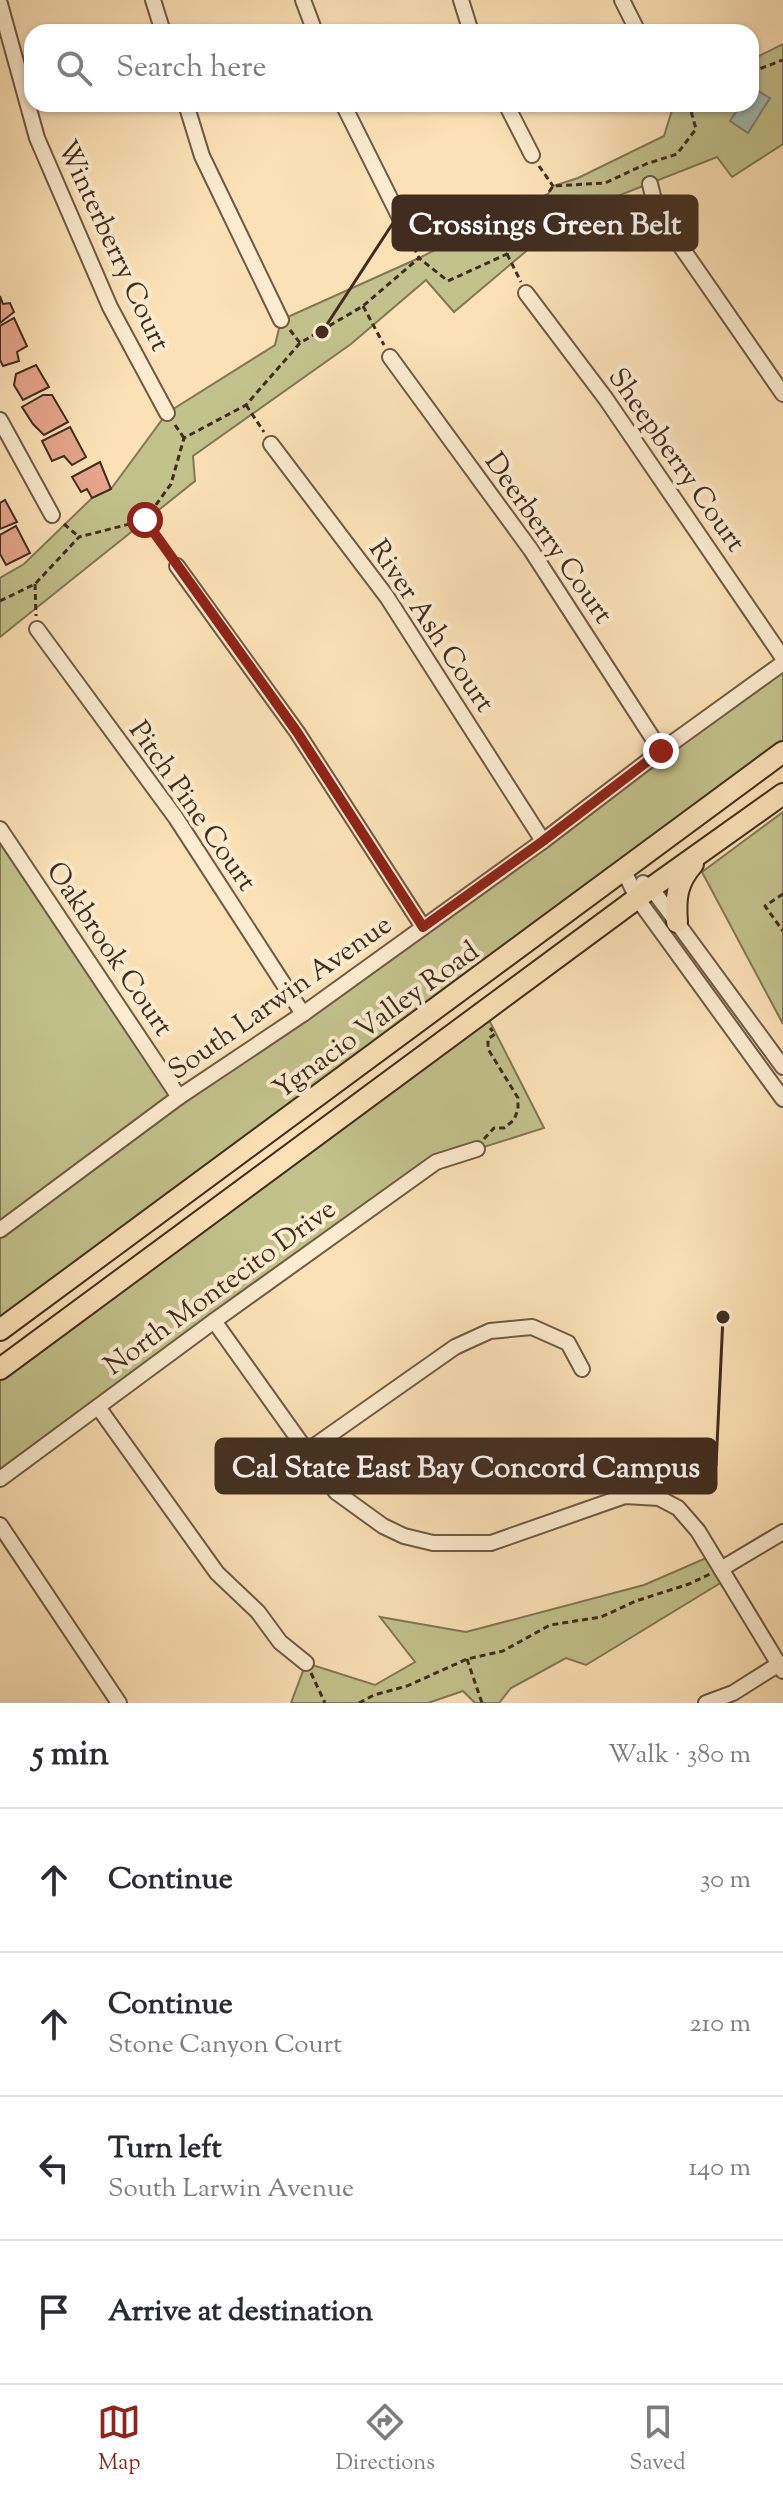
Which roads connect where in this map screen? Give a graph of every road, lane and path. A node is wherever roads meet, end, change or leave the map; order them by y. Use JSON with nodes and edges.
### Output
{"nodes":[{"id":1,"x":153,"y":0,"type":"edge"},
{"id":2,"x":303,"y":0,"type":"edge"},
{"id":3,"x":461,"y":0,"type":"edge"},
{"id":4,"x":622,"y":0,"type":"edge"},
{"id":5,"x":0,"y":4,"type":"edge"},
{"id":6,"x":160,"y":24,"type":"edge"},
{"id":7,"x":312,"y":24,"type":"edge"},
{"id":8,"x":468,"y":24,"type":"edge"},
{"id":9,"x":634,"y":24,"type":"edge"},
{"id":10,"x":783,"y":60,"type":"edge"},
{"id":11,"x":759,"y":69,"type":"edge"},
{"id":12,"x":24,"y":91,"type":"edge"},
{"id":13,"x":30,"y":112,"type":"edge"},
{"id":14,"x":188,"y":112,"type":"edge"},
{"id":15,"x":347,"y":112,"type":"edge"},
{"id":16,"x":510,"y":112,"type":"edge"},
{"id":17,"x":691,"y":112,"type":"edge"},
{"id":18,"x":532,"y":155,"type":"joint"},
{"id":19,"x":650,"y":184,"type":"dead end"},
{"id":20,"x":553,"y":186,"type":"junction"},
{"id":21,"x":399,"y":216,"type":"joint"},
{"id":22,"x":507,"y":254,"type":"junction"},
{"id":23,"x":419,"y":258,"type":"junction"},
{"id":24,"x":526,"y":293,"type":"joint"},
{"id":25,"x":363,"y":306,"type":"junction"},
{"id":26,"x":281,"y":320,"type":"dead end"},
{"id":27,"x":390,"y":357,"type":"joint"},
{"id":28,"x":783,"y":394,"type":"edge"},
{"id":29,"x":246,"y":405,"type":"junction"},
{"id":30,"x":167,"y":413,"type":"dead end"},
{"id":31,"x":0,"y":420,"type":"edge"},
{"id":32,"x":271,"y":444,"type":"joint"},
{"id":33,"x":52,"y":515,"type":"joint"},
{"id":34,"x":145,"y":520,"type":"junction"},
{"id":35,"x":79,"y":537,"type":"junction"},
{"id":36,"x":177,"y":566,"type":"joint"},
{"id":37,"x":35,"y":584,"type":"junction"},
{"id":38,"x":0,"y":601,"type":"edge"},
{"id":39,"x":37,"y":629,"type":"joint"},
{"id":40,"x":783,"y":661,"type":"edge"},
{"id":41,"x":661,"y":751,"type":"junction"},
{"id":42,"x":783,"y":752,"type":"edge"},
{"id":43,"x":783,"y":794,"type":"edge"},
{"id":44,"x":0,"y":829,"type":"edge"},
{"id":45,"x":543,"y":841,"type":"junction"},
{"id":46,"x":710,"y":846,"type":"junction"},
{"id":47,"x":624,"y":871,"type":"junction"},
{"id":48,"x":644,"y":893,"type":"junction"},
{"id":49,"x":783,"y":894,"type":"edge"},
{"id":50,"x":677,"y":922,"type":"junction"},
{"id":51,"x":423,"y":927,"type":"junction"},
{"id":52,"x":783,"y":931,"type":"edge"},
{"id":53,"x":303,"y":1014,"type":"junction"},
{"id":54,"x":481,"y":1015,"type":"junction"},
{"id":55,"x":783,"y":1067,"type":"edge"},
{"id":56,"x":179,"y":1097,"type":"junction"},
{"id":57,"x":783,"y":1099,"type":"edge"},
{"id":58,"x":477,"y":1149,"type":"joint"},
{"id":59,"x":0,"y":1230,"type":"edge"},
{"id":60,"x":214,"y":1321,"type":"junction"},
{"id":61,"x":0,"y":1330,"type":"edge"},
{"id":62,"x":0,"y":1369,"type":"edge"},
{"id":63,"x":582,"y":1369,"type":"dead end"},
{"id":64,"x":98,"y":1407,"type":"junction"},
{"id":65,"x":307,"y":1451,"type":"junction"},
{"id":66,"x":0,"y":1479,"type":"edge"},
{"id":67,"x":0,"y":1525,"type":"edge"},
{"id":68,"x":783,"y":1532,"type":"edge"},
{"id":69,"x":721,"y":1569,"type":"junction"},
{"id":70,"x":467,"y":1659,"type":"junction"},
{"id":71,"x":306,"y":1663,"type":"dead end"},
{"id":72,"x":781,"y":1668,"type":"edge"},
{"id":73,"x":317,"y":1686,"type":"dead end"},
{"id":74,"x":119,"y":1703,"type":"edge"},
{"id":75,"x":325,"y":1703,"type":"edge"},
{"id":76,"x":359,"y":1703,"type":"edge"},
{"id":77,"x":482,"y":1703,"type":"edge"},
{"id":78,"x":706,"y":1703,"type":"edge"}],
"edges":[{"from":1,"to":6,"type":"street"},
{"from":2,"to":7,"type":"street"},
{"from":3,"to":8,"type":"street"},
{"from":4,"to":9,"type":"street"},
{"from":5,"to":12,"type":"street","name":"Winterberry Court"},
{"from":10,"to":11,"type":"path"},
{"from":13,"to":30,"type":"street","name":"Winterberry Court"},
{"from":14,"to":26,"type":"street"},
{"from":15,"to":21,"type":"street"},
{"from":16,"to":18,"type":"street"},
{"from":17,"to":20,"type":"path"},
{"from":18,"to":20,"type":"path"},
{"from":19,"to":28,"type":"street"},
{"from":20,"to":22,"type":"path"},
{"from":21,"to":23,"type":"path"},
{"from":22,"to":23,"type":"path"},
{"from":22,"to":24,"type":"path"},
{"from":23,"to":25,"type":"path"},
{"from":24,"to":40,"type":"street","name":"Sheepberry Court"},
{"from":25,"to":27,"type":"path"},
{"from":25,"to":29,"type":"path"},
{"from":27,"to":41,"type":"street","name":"Deerberry Court"},
{"from":29,"to":32,"type":"path"},
{"from":29,"to":34,"type":"path"},
{"from":31,"to":33,"type":"street"},
{"from":32,"to":45,"type":"street","name":"River Ash Court"},
{"from":33,"to":35,"type":"path"},
{"from":34,"to":35,"type":"path"},
{"from":34,"to":36,"type":"path"},
{"from":35,"to":37,"type":"path"},
{"from":36,"to":51,"type":"street"},
{"from":37,"to":38,"type":"path"},
{"from":37,"to":39,"type":"path"},
{"from":39,"to":53,"type":"street","name":"Pitch Pine Court"},
{"from":40,"to":41,"type":"street","name":"South Larwin Avenue"},
{"from":41,"to":45,"type":"street","name":"South Larwin Avenue"},
{"from":42,"to":47,"type":"highway","name":"Ygnacio Valley Road"},
{"from":43,"to":46,"type":"highway","name":"Ygnacio Valley Road"},
{"from":44,"to":56,"type":"street","name":"Oakbrook Court"},
{"from":45,"to":51,"type":"street","name":"South Larwin Avenue"},
{"from":46,"to":48,"type":"highway","name":"Ygnacio Valley Road"},
{"from":46,"to":50,"type":"highway"},
{"from":47,"to":48,"type":"street"},
{"from":47,"to":61,"type":"highway","name":"Ygnacio Valley Road"},
{"from":48,"to":50,"type":"street"},
{"from":48,"to":54,"type":"highway","name":"Ygnacio Valley Road"},
{"from":48,"to":57,"type":"street"},
{"from":49,"to":52,"type":"path"},
{"from":50,"to":55,"type":"street"},
{"from":51,"to":53,"type":"street","name":"South Larwin Avenue"},
{"from":53,"to":56,"type":"street","name":"South Larwin Avenue"},
{"from":54,"to":58,"type":"path"},
{"from":54,"to":62,"type":"highway","name":"Ygnacio Valley Road"},
{"from":56,"to":59,"type":"street","name":"South Larwin Avenue"},
{"from":58,"to":60,"type":"street","name":"North Montecito Drive"},
{"from":60,"to":64,"type":"street","name":"North Montecito Drive"},
{"from":60,"to":65,"type":"street"},
{"from":63,"to":65,"type":"street"},
{"from":64,"to":66,"type":"street","name":"North Montecito Drive"},
{"from":64,"to":71,"type":"street"},
{"from":65,"to":69,"type":"street"},
{"from":67,"to":74,"type":"street"},
{"from":68,"to":69,"type":"street"},
{"from":69,"to":70,"type":"path"},
{"from":69,"to":72,"type":"street"},
{"from":70,"to":76,"type":"path"},
{"from":70,"to":77,"type":"path"},
{"from":72,"to":78,"type":"street"},
{"from":73,"to":75,"type":"path"}]}
